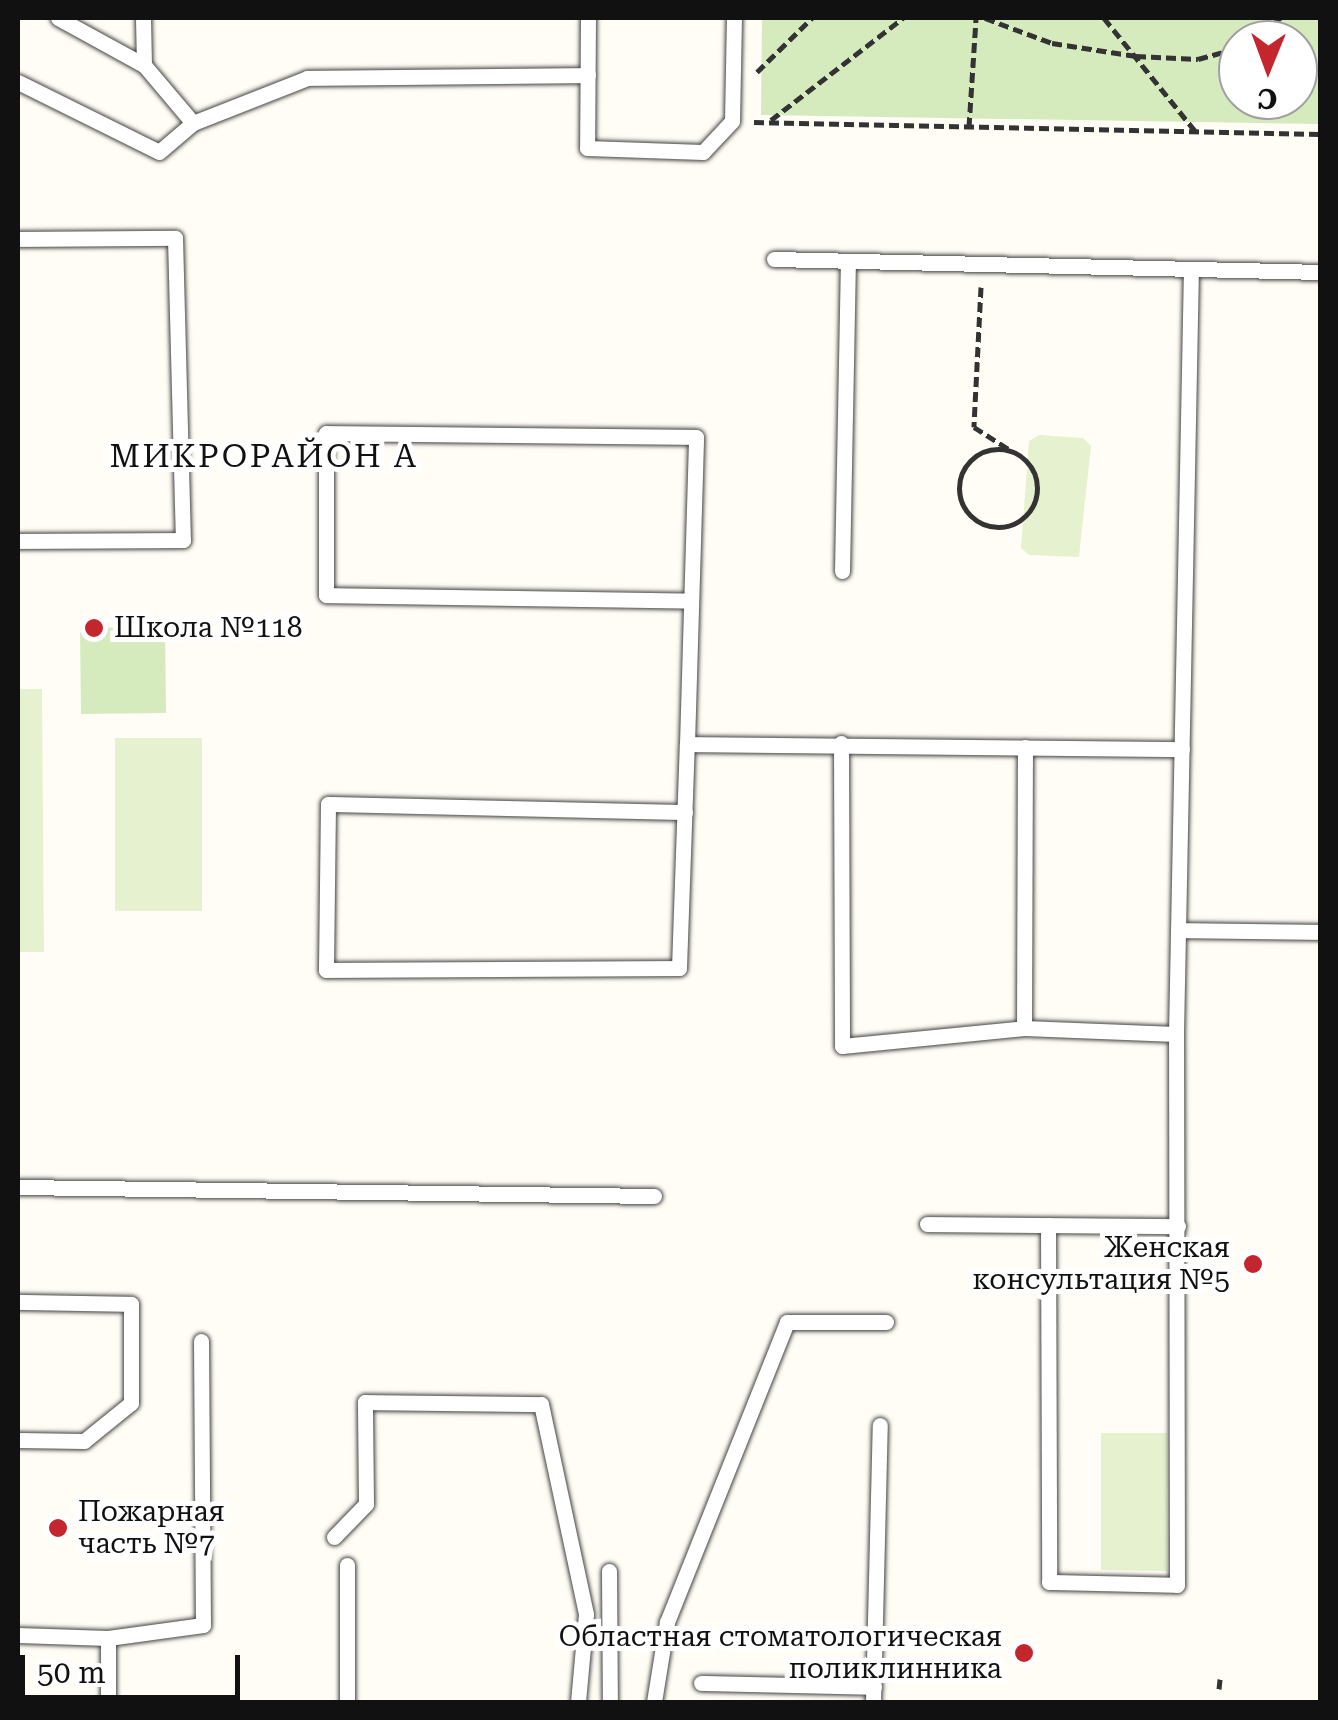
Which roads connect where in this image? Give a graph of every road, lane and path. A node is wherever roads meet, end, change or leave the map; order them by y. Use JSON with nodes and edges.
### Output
{"nodes":[{"id":1,"x":58,"y":18,"type":"edge"},
{"id":2,"x":143,"y":18,"type":"edge"},
{"id":3,"x":588,"y":18,"type":"edge"},
{"id":4,"x":734,"y":18,"type":"edge"},
{"id":5,"x":812,"y":18,"type":"edge"},
{"id":6,"x":903,"y":18,"type":"edge"},
{"id":7,"x":976,"y":18,"type":"edge"},
{"id":8,"x":985,"y":18,"type":"edge"},
{"id":9,"x":1104,"y":18,"type":"edge"},
{"id":10,"x":1218,"y":54,"type":"edge"},
{"id":11,"x":1136,"y":56,"type":"junction"},
{"id":12,"x":144,"y":65,"type":"junction"},
{"id":13,"x":588,"y":75,"type":"junction"},
{"id":14,"x":18,"y":82,"type":"edge"},
{"id":15,"x":733,"y":94,"type":"junction"},
{"id":16,"x":732,"y":121,"type":"junction"},
{"id":17,"x":768,"y":122,"type":"junction"},
{"id":18,"x":193,"y":123,"type":"junction"},
{"id":19,"x":969,"y":127,"type":"junction"},
{"id":20,"x":1196,"y":132,"type":"junction"},
{"id":21,"x":1320,"y":134,"type":"edge"},
{"id":22,"x":18,"y":239,"type":"edge"},
{"id":23,"x":774,"y":259,"type":"dead end"},
{"id":24,"x":848,"y":261,"type":"junction"},
{"id":25,"x":982,"y":264,"type":"junction"},
{"id":26,"x":1191,"y":270,"type":"junction"},
{"id":27,"x":1320,"y":272,"type":"edge"},
{"id":28,"x":1013,"y":452,"type":"junction"},
{"id":29,"x":18,"y":541,"type":"edge"},
{"id":30,"x":842,"y":571,"type":"dead end"},
{"id":31,"x":691,"y":601,"type":"junction"},
{"id":32,"x":841,"y":743,"type":"junction"},
{"id":33,"x":687,"y":744,"type":"junction"},
{"id":34,"x":1026,"y":746,"type":"junction"},
{"id":35,"x":1182,"y":749,"type":"junction"},
{"id":36,"x":685,"y":812,"type":"junction"},
{"id":37,"x":1178,"y":930,"type":"junction"},
{"id":38,"x":1320,"y":932,"type":"edge"},
{"id":39,"x":1024,"y":1028,"type":"junction"},
{"id":40,"x":1176,"y":1034,"type":"junction"},
{"id":41,"x":18,"y":1187,"type":"edge"},
{"id":42,"x":654,"y":1196,"type":"dead end"},
{"id":43,"x":928,"y":1224,"type":"dead end"},
{"id":44,"x":1048,"y":1225,"type":"junction"},
{"id":45,"x":1178,"y":1226,"type":"junction"},
{"id":46,"x":18,"y":1302,"type":"edge"},
{"id":47,"x":886,"y":1322,"type":"dead end"},
{"id":48,"x":201,"y":1341,"type":"dead end"},
{"id":49,"x":880,"y":1426,"type":"dead end"},
{"id":50,"x":18,"y":1440,"type":"edge"},
{"id":51,"x":334,"y":1537,"type":"dead end"},
{"id":52,"x":347,"y":1565,"type":"dead end"},
{"id":53,"x":609,"y":1571,"type":"dead end"},
{"id":54,"x":18,"y":1635,"type":"edge"},
{"id":55,"x":108,"y":1638,"type":"junction"},
{"id":56,"x":1220,"y":1679,"type":"dead end"},
{"id":57,"x":701,"y":1683,"type":"dead end"},
{"id":58,"x":1219,"y":1690,"type":"dead end"},
{"id":59,"x":874,"y":1695,"type":"edge"},
{"id":60,"x":108,"y":1702,"type":"edge"},
{"id":61,"x":347,"y":1702,"type":"edge"},
{"id":62,"x":578,"y":1702,"type":"edge"},
{"id":63,"x":610,"y":1702,"type":"edge"},
{"id":64,"x":654,"y":1702,"type":"edge"}],
"edges":[{"from":1,"to":12,"type":"lane"},
{"from":2,"to":12,"type":"lane"},
{"from":3,"to":13,"type":"lane"},
{"from":4,"to":15,"type":"lane"},
{"from":5,"to":15,"type":"path"},
{"from":6,"to":17,"type":"path"},
{"from":7,"to":19,"type":"path"},
{"from":8,"to":11,"type":"path"},
{"from":9,"to":11,"type":"path"},
{"from":10,"to":11,"type":"path"},
{"from":11,"to":20,"type":"path"},
{"from":12,"to":18,"type":"lane"},
{"from":13,"to":16,"type":"lane"},
{"from":13,"to":18,"type":"lane"},
{"from":14,"to":18,"type":"lane"},
{"from":15,"to":16,"type":"lane"},
{"from":16,"to":17,"type":"path"},
{"from":17,"to":19,"type":"path"},
{"from":19,"to":20,"type":"path"},
{"from":20,"to":21,"type":"path"},
{"from":22,"to":29,"type":"lane"},
{"from":23,"to":24,"type":"lane"},
{"from":24,"to":25,"type":"lane"},
{"from":24,"to":30,"type":"lane"},
{"from":25,"to":26,"type":"lane"},
{"from":25,"to":28,"type":"path"},
{"from":26,"to":27,"type":"lane"},
{"from":26,"to":35,"type":"lane"},
{"from":28,"to":28,"type":"path"},
{"from":31,"to":31,"type":"lane"},
{"from":31,"to":33,"type":"lane"},
{"from":32,"to":33,"type":"lane"},
{"from":32,"to":34,"type":"lane"},
{"from":32,"to":39,"type":"lane"},
{"from":33,"to":36,"type":"lane"},
{"from":34,"to":35,"type":"lane"},
{"from":34,"to":39,"type":"lane"},
{"from":35,"to":37,"type":"lane"},
{"from":36,"to":36,"type":"lane"},
{"from":37,"to":38,"type":"lane"},
{"from":37,"to":40,"type":"lane"},
{"from":39,"to":40,"type":"lane"},
{"from":40,"to":45,"type":"lane"},
{"from":41,"to":42,"type":"lane"},
{"from":43,"to":44,"type":"lane"},
{"from":44,"to":45,"type":"lane"},
{"from":44,"to":45,"type":"lane"},
{"from":46,"to":50,"type":"lane"},
{"from":47,"to":64,"type":"lane"},
{"from":48,"to":55,"type":"lane"},
{"from":49,"to":59,"type":"lane"},
{"from":51,"to":62,"type":"lane"},
{"from":52,"to":61,"type":"lane"},
{"from":53,"to":63,"type":"lane"},
{"from":54,"to":55,"type":"lane"},
{"from":55,"to":60,"type":"lane"},
{"from":56,"to":58,"type":"path"},
{"from":57,"to":59,"type":"lane"}]}
